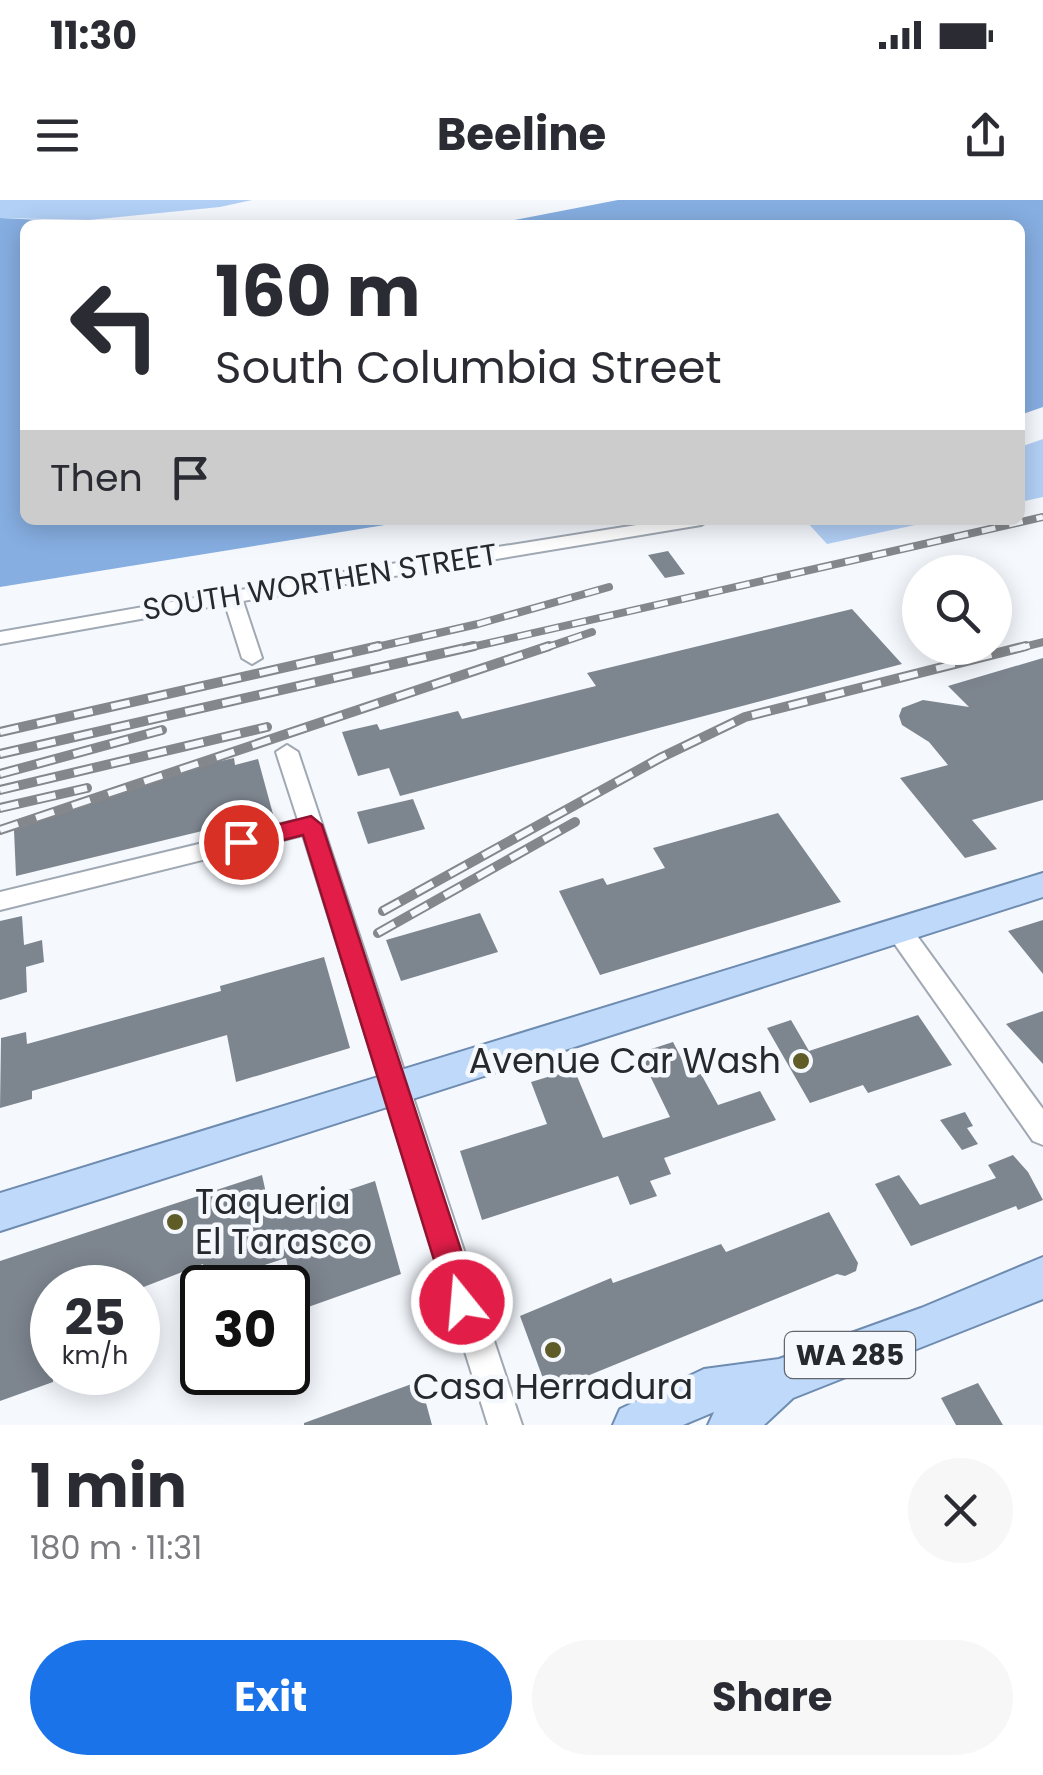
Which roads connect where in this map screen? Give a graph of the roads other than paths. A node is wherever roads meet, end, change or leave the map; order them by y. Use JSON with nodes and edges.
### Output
{"nodes":[{"id":1,"x":669,"y":525,"type":"edge"},
{"id":2,"x":232,"y":596,"type":"junction"},
{"id":3,"x":0,"y":638,"type":"edge"},
{"id":4,"x":252,"y":658,"type":"dead end"},
{"id":5,"x":286,"y":752,"type":"dead end"},
{"id":6,"x":311,"y":825,"type":"junction"},
{"id":7,"x":1043,"y":885,"type":"edge"},
{"id":8,"x":0,"y":901,"type":"edge"},
{"id":9,"x":898,"y":929,"type":"junction"},
{"id":10,"x":396,"y":1086,"type":"junction"},
{"id":11,"x":1043,"y":1132,"type":"edge"},
{"id":12,"x":0,"y":1212,"type":"edge"},
{"id":13,"x":1043,"y":1278,"type":"edge"},
{"id":14,"x":779,"y":1381,"type":"junction"},
{"id":15,"x":505,"y":1425,"type":"edge"},
{"id":16,"x":636,"y":1425,"type":"edge"},
{"id":17,"x":731,"y":1425,"type":"edge"}],
"edges":[{"from":1,"to":2,"type":"street","name":"SOUTH WORTHEN STREET"},
{"from":2,"to":3,"type":"street","name":"SOUTH WORTHEN STREET"},
{"from":2,"to":4,"type":"street"},
{"from":5,"to":6,"type":"street"},
{"from":6,"to":8,"type":"street"},
{"from":6,"to":10,"type":"street"},
{"from":7,"to":9,"type":"main road"},
{"from":9,"to":10,"type":"main road"},
{"from":9,"to":11,"type":"street"},
{"from":10,"to":12,"type":"main road"},
{"from":10,"to":15,"type":"street"},
{"from":13,"to":14,"type":"main road","number":"WA 285"},
{"from":14,"to":16,"type":"main road","number":"WA 285"},
{"from":14,"to":17,"type":"main road","number":"WA 285"}]}
